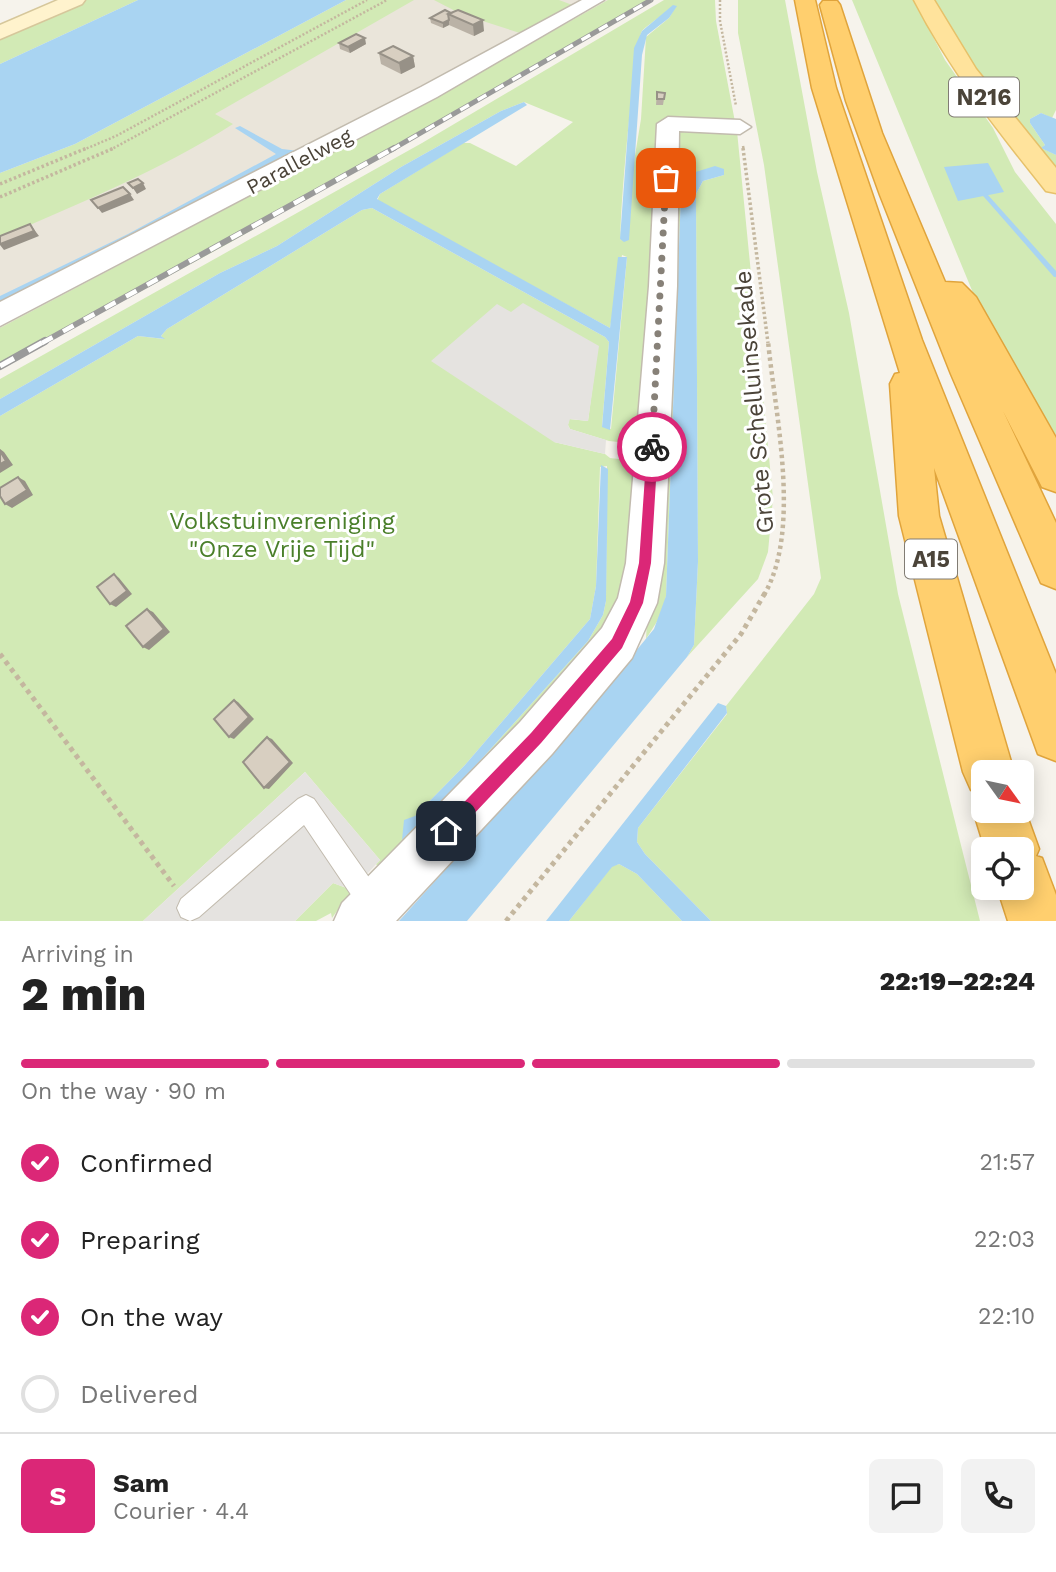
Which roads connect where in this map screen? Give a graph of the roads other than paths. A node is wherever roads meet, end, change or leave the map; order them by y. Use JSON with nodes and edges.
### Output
{"nodes":[{"id":1,"x":75,"y":0,"type":"edge"},
{"id":2,"x":594,"y":0,"type":"edge"},
{"id":3,"x":805,"y":0,"type":"edge"},
{"id":4,"x":829,"y":0,"type":"edge"},
{"id":5,"x":924,"y":0,"type":"edge"},
{"id":6,"x":0,"y":33,"type":"edge"},
{"id":7,"x":740,"y":127,"type":"road end"},
{"id":8,"x":1056,"y":185,"type":"edge"},
{"id":9,"x":920,"y":259,"type":"junction"},
{"id":10,"x":0,"y":315,"type":"edge"},
{"id":11,"x":905,"y":340,"type":"junction"},
{"id":12,"x":1056,"y":475,"type":"edge"},
{"id":13,"x":1056,"y":569,"type":"edge"},
{"id":14,"x":1056,"y":736,"type":"edge"},
{"id":15,"x":986,"y":760,"type":"edge"},
{"id":16,"x":1030,"y":900,"type":"edge"},
{"id":17,"x":190,"y":908,"type":"road end"},
{"id":18,"x":367,"y":914,"type":"edge"},
{"id":19,"x":1037,"y":921,"type":"edge"}],
"edges":[{"from":1,"to":6,"type":"street"},
{"from":2,"to":10,"type":"street","name":"Parallelweg"},
{"from":3,"to":11,"type":"highway","number":"A15"},
{"from":4,"to":9,"type":"highway"},
{"from":5,"to":8,"type":"main road","number":"N216"},
{"from":7,"to":18,"type":"street"},
{"from":9,"to":12,"type":"highway"},
{"from":9,"to":13,"type":"highway"},
{"from":11,"to":14,"type":"highway","number":"A15"},
{"from":11,"to":15,"type":"highway","number":"A15"},
{"from":16,"to":19,"type":"highway"},
{"from":17,"to":18,"type":"lane"}]}
